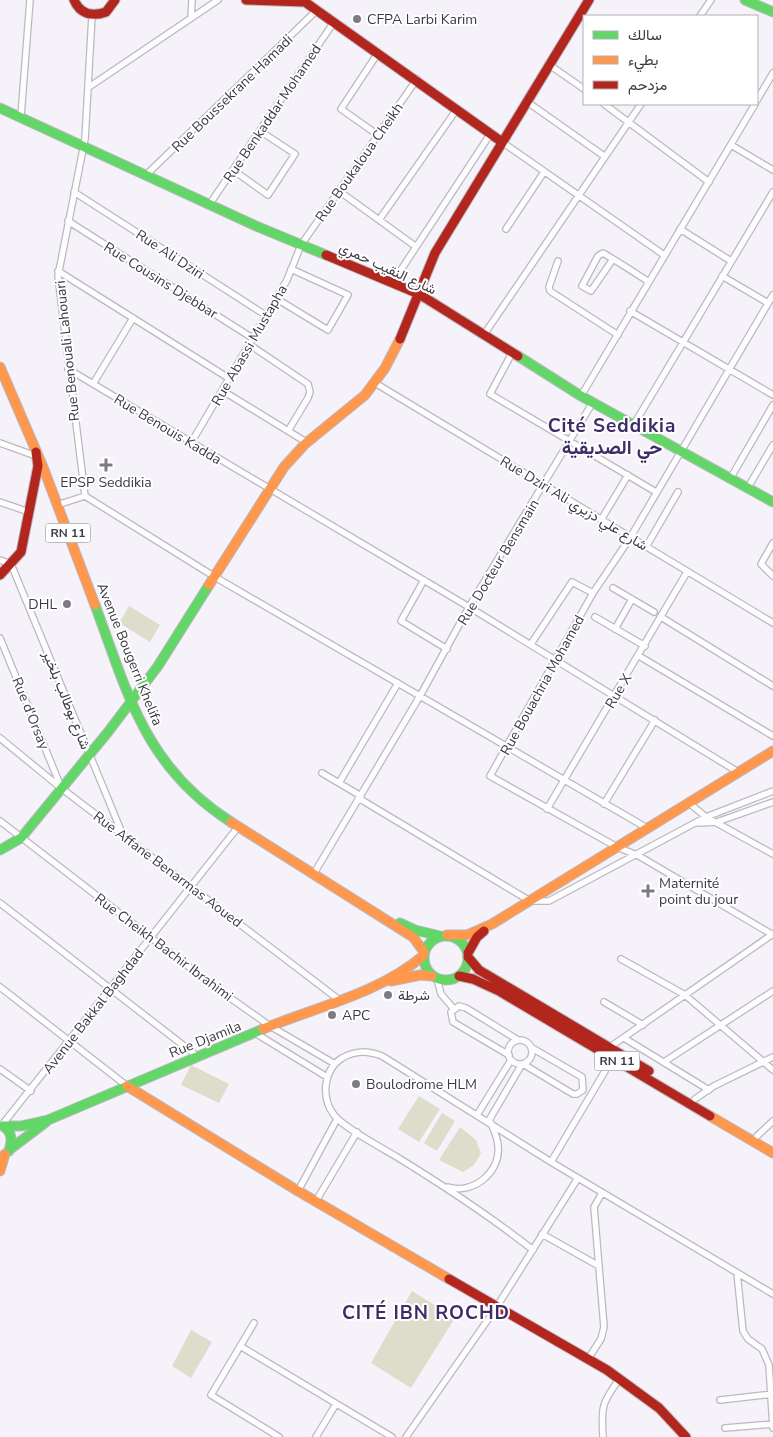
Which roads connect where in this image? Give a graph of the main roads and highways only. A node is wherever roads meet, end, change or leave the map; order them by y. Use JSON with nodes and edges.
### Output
{"nodes":[{"id":1,"x":74,"y":0,"type":"edge"},
{"id":2,"x":115,"y":0,"type":"edge"},
{"id":3,"x":246,"y":0,"type":"edge"},
{"id":4,"x":589,"y":0,"type":"edge"},
{"id":5,"x":745,"y":0,"type":"edge"},
{"id":6,"x":773,"y":12,"type":"edge"},
{"id":7,"x":0,"y":108,"type":"edge"},
{"id":8,"x":502,"y":142,"type":"junction"},
{"id":9,"x":418,"y":294,"type":"junction"},
{"id":10,"x":0,"y":369,"type":"edge"},
{"id":11,"x":36,"y":454,"type":"junction"},
{"id":12,"x":773,"y":502,"type":"edge"},
{"id":13,"x":0,"y":575,"type":"edge"},
{"id":14,"x":132,"y":701,"type":"junction"},
{"id":15,"x":773,"y":750,"type":"edge"},
{"id":16,"x":0,"y":850,"type":"edge"},
{"id":17,"x":376,"y":912,"type":"junction"},
{"id":18,"x":492,"y":924,"type":"junction"},
{"id":19,"x":443,"y":936,"type":"junction"},
{"id":20,"x":424,"y":954,"type":"junction"},
{"id":21,"x":468,"y":955,"type":"junction"},
{"id":22,"x":459,"y":976,"type":"junction"},
{"id":23,"x":435,"y":977,"type":"junction"},
{"id":24,"x":374,"y":985,"type":"junction"},
{"id":25,"x":127,"y":1086,"type":"junction"},
{"id":26,"x":48,"y":1120,"type":"junction"},
{"id":27,"x":2,"y":1125,"type":"edge"},
{"id":28,"x":773,"y":1145,"type":"edge"},
{"id":29,"x":5,"y":1153,"type":"edge"},
{"id":30,"x":773,"y":1153,"type":"edge"},
{"id":31,"x":0,"y":1171,"type":"edge"},
{"id":32,"x":686,"y":1437,"type":"edge"}],
"edges":[{"from":1,"to":2,"type":"main road"},
{"from":3,"to":8,"type":"main road"},
{"from":4,"to":8,"type":"main road"},
{"from":5,"to":6,"type":"main road"},
{"from":7,"to":9,"type":"main road","name":"شارع النقيب حمري"},
{"from":8,"to":9,"type":"main road"},
{"from":9,"to":12,"type":"main road","name":"شارع النقيب حمري"},
{"from":9,"to":14,"type":"main road"},
{"from":10,"to":11,"type":"main road","name":"Avenue Bougerri Khelifa","number":"RN 11"},
{"from":11,"to":13,"type":"main road"},
{"from":11,"to":14,"type":"main road","name":"Avenue Bougerri Khelifa","number":"RN 11"},
{"from":14,"to":16,"type":"main road"},
{"from":14,"to":17,"type":"main road","name":"Avenue Bougerri Khelifa","number":"RN 11"},
{"from":15,"to":18,"type":"main road"},
{"from":17,"to":19,"type":"main road","name":"Avenue Bougerri Khelifa","number":"RN 11"},
{"from":17,"to":20,"type":"main road","name":"Avenue Bougerri Khelifa","number":"RN 11"},
{"from":18,"to":19,"type":"main road"},
{"from":18,"to":21,"type":"main road"},
{"from":19,"to":20,"type":"main road"},
{"from":19,"to":21,"type":"main road"},
{"from":20,"to":23,"type":"main road"},
{"from":20,"to":24,"type":"main road"},
{"from":21,"to":22,"type":"main road"},
{"from":21,"to":28,"type":"main road","number":"RN 11"},
{"from":22,"to":23,"type":"main road"},
{"from":22,"to":30,"type":"main road","number":"RN 11"},
{"from":23,"to":24,"type":"main road"},
{"from":24,"to":25,"type":"main road","name":"Rue Djamila"},
{"from":25,"to":26,"type":"main road","name":"Rue Djamila"},
{"from":25,"to":32,"type":"main road"},
{"from":26,"to":27,"type":"main road"},
{"from":26,"to":29,"type":"main road"},
{"from":27,"to":29,"type":"main road"},
{"from":29,"to":31,"type":"main road"}]}
